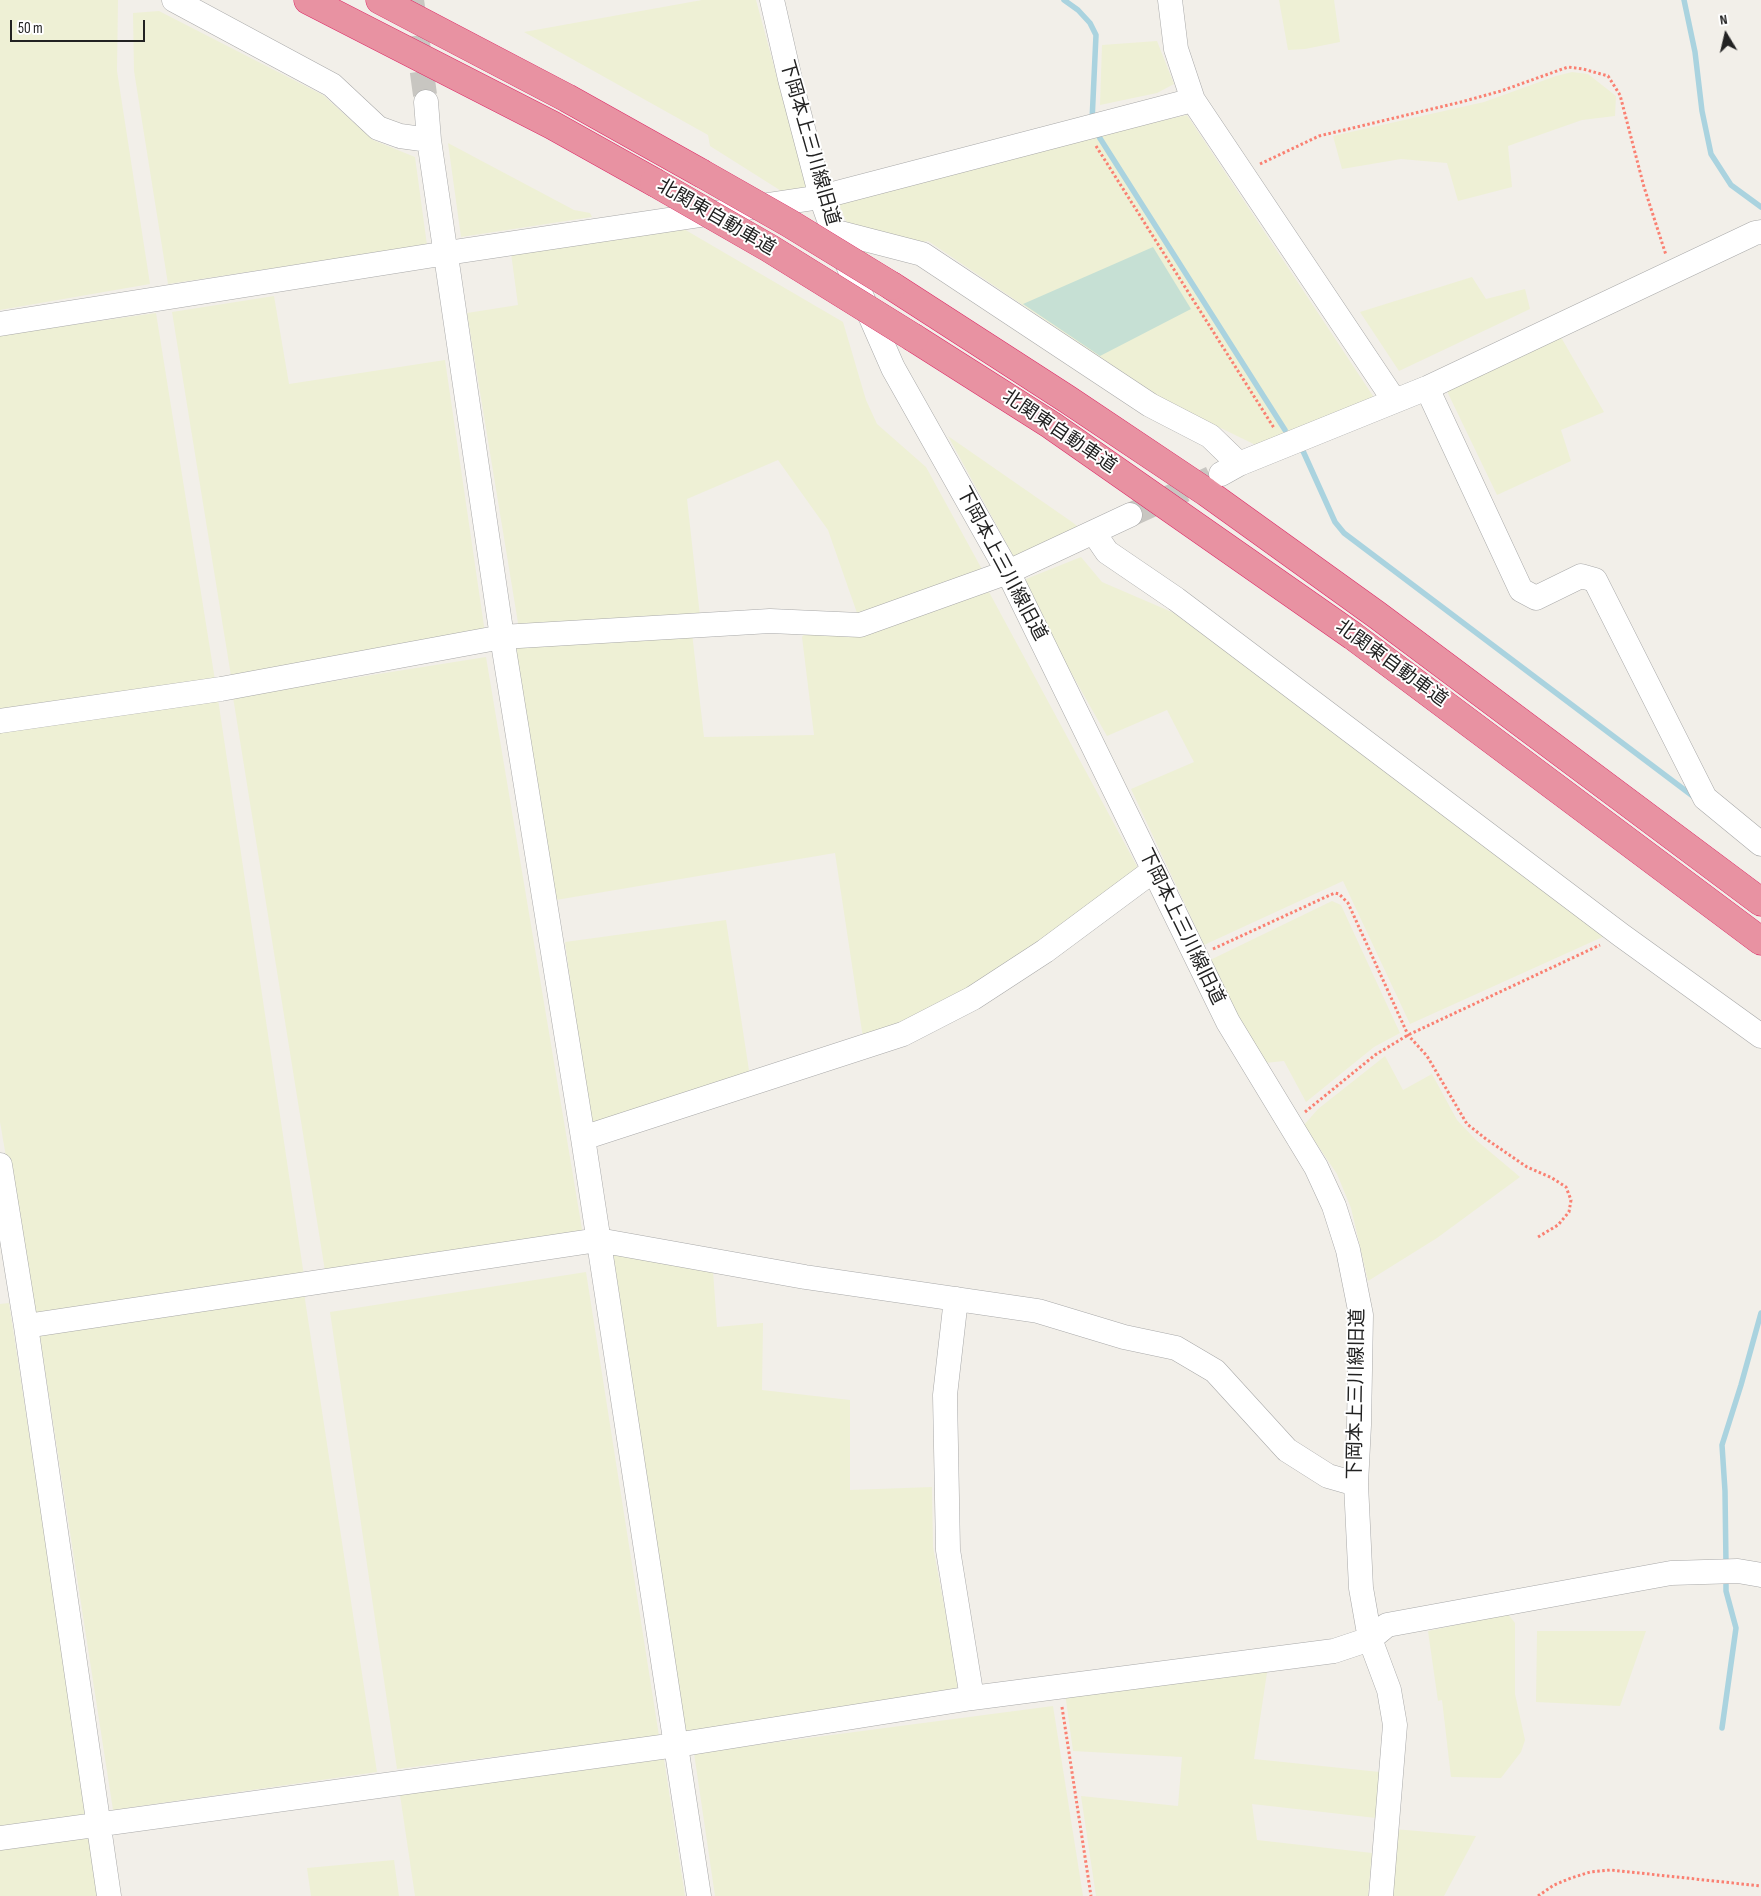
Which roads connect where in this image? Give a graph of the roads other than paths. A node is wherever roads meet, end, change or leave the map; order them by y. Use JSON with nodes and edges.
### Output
{"nodes":[{"id":1,"x":174,"y":0,"type":"edge"},
{"id":2,"x":308,"y":0,"type":"edge"},
{"id":3,"x":380,"y":0,"type":"edge"},
{"id":4,"x":772,"y":0,"type":"edge"},
{"id":5,"x":1170,"y":0,"type":"edge"},
{"id":6,"x":1193,"y":100,"type":"junction"},
{"id":7,"x":426,"y":102,"type":"tunnel mouth"},
{"id":8,"x":429,"y":140,"type":"junction"},
{"id":9,"x":821,"y":197,"type":"junction"},
{"id":10,"x":833,"y":231,"type":"junction"},
{"id":11,"x":1761,"y":232,"type":"edge"},
{"id":12,"x":447,"y":253,"type":"junction"},
{"id":13,"x":0,"y":324,"type":"edge"},
{"id":14,"x":1427,"y":388,"type":"junction"},
{"id":15,"x":1394,"y":400,"type":"junction"},
{"id":16,"x":1130,"y":515,"type":"tunnel mouth"},
{"id":17,"x":1094,"y":533,"type":"junction"},
{"id":18,"x":1008,"y":572,"type":"junction"},
{"id":19,"x":502,"y":637,"type":"junction"},
{"id":20,"x":0,"y":720,"type":"edge"},
{"id":21,"x":1761,"y":844,"type":"edge"},
{"id":22,"x":1154,"y":870,"type":"junction"},
{"id":23,"x":1761,"y":902,"type":"edge"},
{"id":24,"x":1761,"y":941,"type":"edge"},
{"id":25,"x":1761,"y":1036,"type":"edge"},
{"id":26,"x":583,"y":1138,"type":"junction"},
{"id":27,"x":0,"y":1165,"type":"edge"},
{"id":28,"x":598,"y":1240,"type":"junction"},
{"id":29,"x":956,"y":1299,"type":"junction"},
{"id":30,"x":26,"y":1326,"type":"junction"},
{"id":31,"x":1356,"y":1484,"type":"junction"},
{"id":32,"x":1761,"y":1575,"type":"edge"},
{"id":33,"x":1370,"y":1639,"type":"junction"},
{"id":34,"x":972,"y":1698,"type":"junction"},
{"id":35,"x":676,"y":1745,"type":"junction"},
{"id":36,"x":98,"y":1823,"type":"junction"},
{"id":37,"x":0,"y":1838,"type":"edge"},
{"id":38,"x":109,"y":1896,"type":"edge"},
{"id":39,"x":699,"y":1896,"type":"edge"},
{"id":40,"x":1381,"y":1896,"type":"edge"}],
"edges":[{"from":1,"to":8,"type":"street"},
{"from":2,"to":24,"type":"highway","name":"北関東自動車道","bridge":true},
{"from":3,"to":23,"type":"highway","name":"北関東自動車道","bridge":true},
{"from":4,"to":9,"type":"street","name":"下岡本上三川線旧道"},
{"from":5,"to":6,"type":"street"},
{"from":6,"to":9,"type":"street"},
{"from":6,"to":15,"type":"street"},
{"from":7,"to":8,"type":"street"},
{"from":8,"to":12,"type":"street"},
{"from":9,"to":10,"type":"street","name":"下岡本上三川線旧道"},
{"from":9,"to":12,"type":"street"},
{"from":10,"to":15,"type":"street"},
{"from":10,"to":18,"type":"street","name":"下岡本上三川線旧道"},
{"from":11,"to":14,"type":"street"},
{"from":12,"to":13,"type":"street"},
{"from":12,"to":19,"type":"street"},
{"from":14,"to":15,"type":"street"},
{"from":14,"to":21,"type":"street"},
{"from":16,"to":17,"type":"street"},
{"from":17,"to":18,"type":"street"},
{"from":17,"to":25,"type":"street"},
{"from":18,"to":19,"type":"street"},
{"from":18,"to":22,"type":"street","name":"下岡本上三川線旧道"},
{"from":19,"to":20,"type":"street"},
{"from":19,"to":26,"type":"street"},
{"from":22,"to":26,"type":"street"},
{"from":22,"to":31,"type":"street","name":"下岡本上三川線旧道"},
{"from":26,"to":28,"type":"street"},
{"from":27,"to":30,"type":"street"},
{"from":28,"to":29,"type":"street"},
{"from":28,"to":30,"type":"street"},
{"from":28,"to":35,"type":"street"},
{"from":29,"to":31,"type":"street"},
{"from":29,"to":34,"type":"street"},
{"from":30,"to":36,"type":"street"},
{"from":31,"to":33,"type":"street","name":"下岡本上三川線旧道"},
{"from":32,"to":33,"type":"street"},
{"from":33,"to":34,"type":"street"},
{"from":33,"to":40,"type":"street","name":"下岡本上三川線旧道"},
{"from":34,"to":35,"type":"street"},
{"from":35,"to":36,"type":"street"},
{"from":35,"to":39,"type":"street"},
{"from":36,"to":37,"type":"street"},
{"from":36,"to":38,"type":"street"}]}
